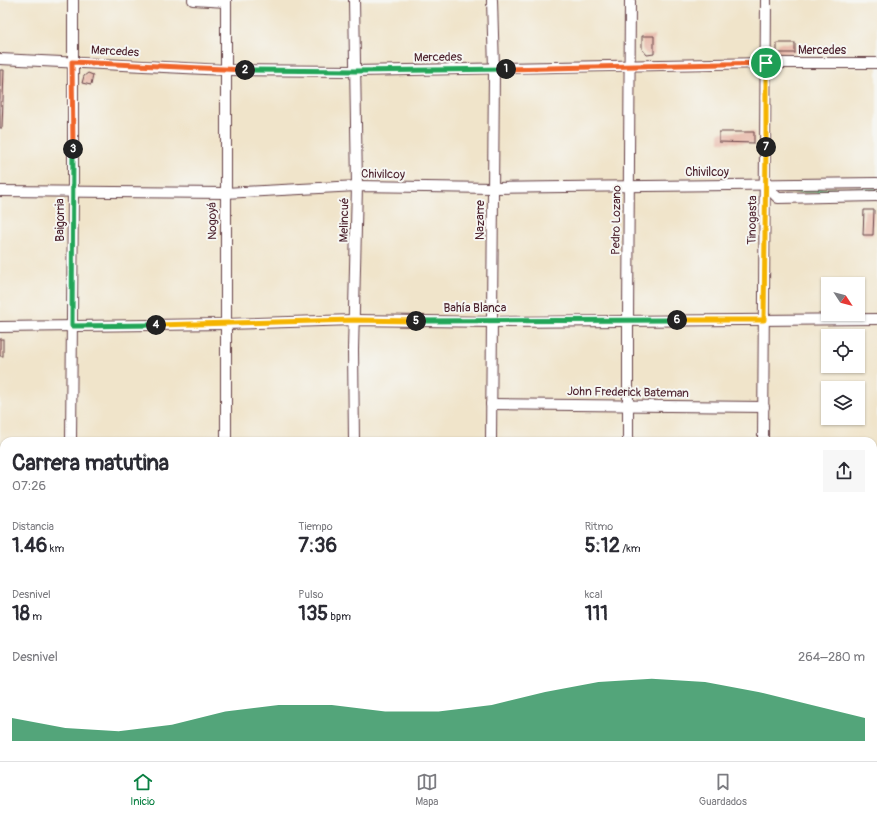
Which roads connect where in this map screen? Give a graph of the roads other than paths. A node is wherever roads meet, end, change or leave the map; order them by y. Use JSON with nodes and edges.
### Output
{"nodes":[{"id":1,"x":73,"y":0,"type":"edge"},
{"id":2,"x":193,"y":0,"type":"edge"},
{"id":3,"x":354,"y":0,"type":"edge"},
{"id":4,"x":492,"y":0,"type":"edge"},
{"id":5,"x":630,"y":0,"type":"edge"},
{"id":6,"x":766,"y":0,"type":"edge"},
{"id":7,"x":226,"y":1,"type":"edge"},
{"id":8,"x":0,"y":59,"type":"edge"},
{"id":9,"x":72,"y":62,"type":"junction"},
{"id":10,"x":766,"y":63,"type":"junction"},
{"id":11,"x":877,"y":63,"type":"edge"},
{"id":12,"x":630,"y":66,"type":"junction"},
{"id":13,"x":494,"y":69,"type":"junction"},
{"id":14,"x":226,"y":70,"type":"junction"},
{"id":15,"x":355,"y":71,"type":"junction"},
{"id":16,"x":877,"y":183,"type":"edge"},
{"id":17,"x":629,"y":185,"type":"junction"},
{"id":18,"x":766,"y":185,"type":"junction"},
{"id":19,"x":357,"y":186,"type":"junction"},
{"id":20,"x":493,"y":188,"type":"junction"},
{"id":21,"x":0,"y":191,"type":"edge"},
{"id":22,"x":73,"y":192,"type":"junction"},
{"id":23,"x":225,"y":193,"type":"junction"},
{"id":24,"x":877,"y":196,"type":"edge"},
{"id":25,"x":877,"y":319,"type":"edge"},
{"id":26,"x":354,"y":320,"type":"junction"},
{"id":27,"x":764,"y":320,"type":"junction"},
{"id":28,"x":628,"y":321,"type":"junction"},
{"id":29,"x":492,"y":322,"type":"junction"},
{"id":30,"x":226,"y":324,"type":"junction"},
{"id":31,"x":72,"y":326,"type":"junction"},
{"id":32,"x":0,"y":327,"type":"edge"},
{"id":33,"x":491,"y":404,"type":"junction"},
{"id":34,"x":628,"y":405,"type":"junction"},
{"id":35,"x":764,"y":407,"type":"junction"},
{"id":36,"x":71,"y":437,"type":"edge"},
{"id":37,"x":226,"y":437,"type":"edge"},
{"id":38,"x":354,"y":437,"type":"edge"},
{"id":39,"x":491,"y":437,"type":"edge"},
{"id":40,"x":628,"y":437,"type":"edge"},
{"id":41,"x":763,"y":437,"type":"edge"}],
"edges":[{"from":1,"to":9,"type":"street","name":"Baigorria"},
{"from":2,"to":7,"type":"street"},
{"from":3,"to":15,"type":"street","name":"Melincué"},
{"from":4,"to":13,"type":"street","name":"Nazarre"},
{"from":5,"to":12,"type":"street","name":"Pedro Lozano"},
{"from":6,"to":10,"type":"street","name":"Tinogasta"},
{"from":7,"to":14,"type":"street","name":"Nogoyá"},
{"from":8,"to":9,"type":"street","name":"Mercedes"},
{"from":9,"to":14,"type":"street","name":"Mercedes"},
{"from":9,"to":22,"type":"street","name":"Baigorria"},
{"from":10,"to":11,"type":"street","name":"Mercedes"},
{"from":10,"to":12,"type":"street","name":"Mercedes"},
{"from":10,"to":18,"type":"street","name":"Tinogasta"},
{"from":12,"to":13,"type":"street","name":"Mercedes"},
{"from":12,"to":17,"type":"street","name":"Pedro Lozano"},
{"from":13,"to":15,"type":"street","name":"Mercedes"},
{"from":13,"to":20,"type":"street","name":"Nazarre"},
{"from":14,"to":15,"type":"street","name":"Mercedes"},
{"from":14,"to":23,"type":"street","name":"Nogoyá"},
{"from":15,"to":19,"type":"street","name":"Melincué"},
{"from":16,"to":18,"type":"street","name":"Chivilcoy"},
{"from":17,"to":18,"type":"street","name":"Chivilcoy"},
{"from":17,"to":20,"type":"street","name":"Chivilcoy"},
{"from":17,"to":28,"type":"street","name":"Pedro Lozano"},
{"from":18,"to":24,"type":"street"},
{"from":18,"to":27,"type":"street","name":"Tinogasta"},
{"from":19,"to":20,"type":"street","name":"Chivilcoy"},
{"from":19,"to":23,"type":"street","name":"Chivilcoy"},
{"from":19,"to":26,"type":"street","name":"Melincué"},
{"from":20,"to":29,"type":"street","name":"Nazarre"},
{"from":21,"to":22,"type":"street","name":"Chivilcoy"},
{"from":22,"to":23,"type":"street","name":"Chivilcoy"},
{"from":22,"to":31,"type":"street","name":"Baigorria"},
{"from":23,"to":30,"type":"street","name":"Nogoyá"},
{"from":25,"to":27,"type":"street","name":"Bahía Blanca"},
{"from":26,"to":29,"type":"street","name":"Bahía Blanca"},
{"from":26,"to":30,"type":"street","name":"Bahía Blanca"},
{"from":26,"to":38,"type":"street","name":"Melincué"},
{"from":27,"to":28,"type":"street","name":"Bahía Blanca"},
{"from":27,"to":35,"type":"street","name":"Tinogasta"},
{"from":28,"to":29,"type":"street","name":"Bahía Blanca"},
{"from":28,"to":34,"type":"street","name":"Pedro Lozano"},
{"from":29,"to":33,"type":"street","name":"Nazarre"},
{"from":30,"to":31,"type":"street","name":"Bahía Blanca"},
{"from":30,"to":37,"type":"street","name":"Nogoyá"},
{"from":31,"to":32,"type":"street","name":"Bahía Blanca"},
{"from":31,"to":36,"type":"street","name":"Baigorria"},
{"from":33,"to":34,"type":"street","name":"John Frederick Bateman"},
{"from":33,"to":39,"type":"street","name":"Nazarre"},
{"from":34,"to":35,"type":"street","name":"John Frederick Bateman"},
{"from":34,"to":40,"type":"street","name":"Pedro Lozano"},
{"from":35,"to":41,"type":"street","name":"Tinogasta"}]}
